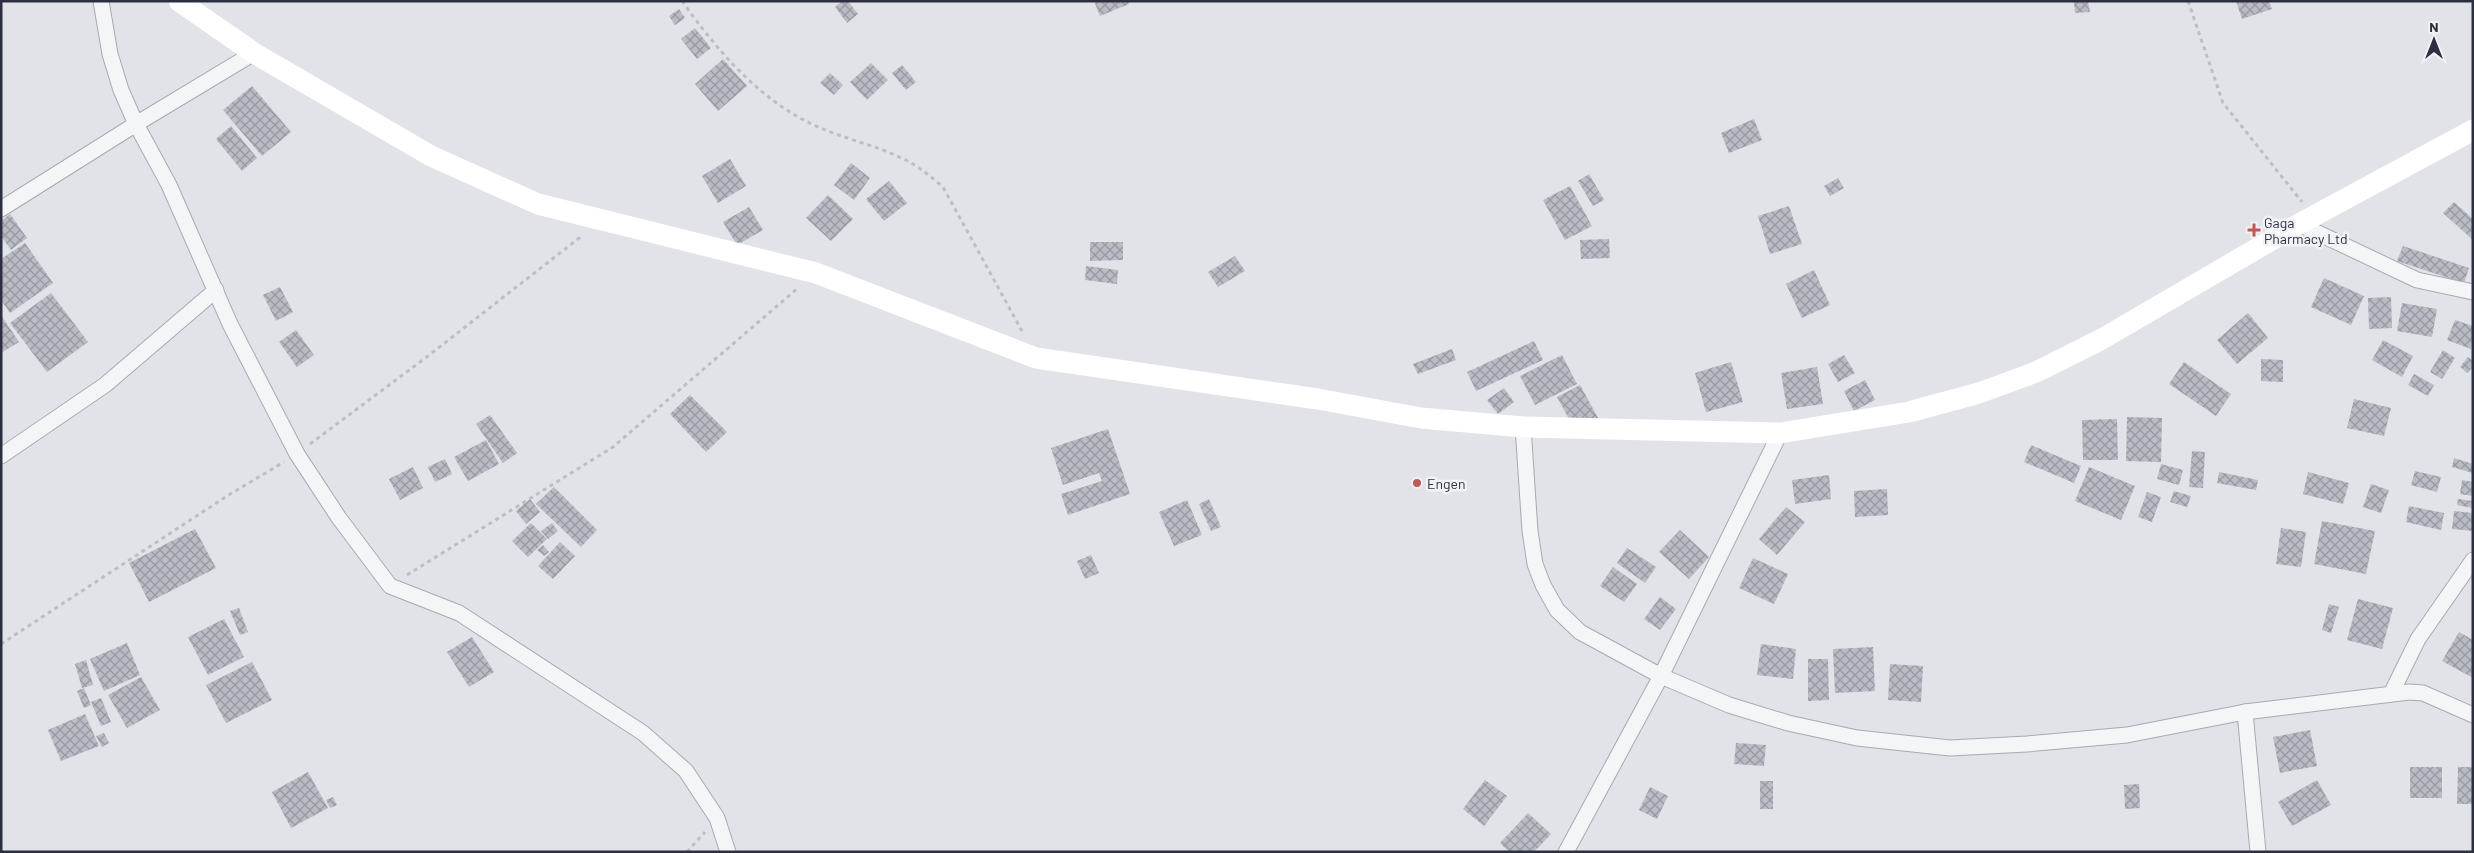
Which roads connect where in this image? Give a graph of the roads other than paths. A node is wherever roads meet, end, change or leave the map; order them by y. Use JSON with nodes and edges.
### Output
{"nodes":[{"id":1,"x":100,"y":1,"type":"edge"},
{"id":2,"x":179,"y":1,"type":"edge"},
{"id":3,"x":254,"y":53,"type":"junction"},
{"id":4,"x":136,"y":124,"type":"junction"},
{"id":5,"x":2473,"y":130,"type":"edge"},
{"id":6,"x":1,"y":209,"type":"edge"},
{"id":7,"x":2306,"y":220,"type":"junction"},
{"id":8,"x":216,"y":290,"type":"junction"},
{"id":9,"x":2473,"y":292,"type":"edge"},
{"id":10,"x":1523,"y":427,"type":"junction"},
{"id":11,"x":1780,"y":433,"type":"junction"},
{"id":12,"x":1,"y":456,"type":"edge"},
{"id":13,"x":2473,"y":560,"type":"edge"},
{"id":14,"x":1661,"y":676,"type":"junction"},
{"id":15,"x":2391,"y":694,"type":"junction"},
{"id":16,"x":2245,"y":712,"type":"junction"},
{"id":17,"x":2473,"y":715,"type":"edge"},
{"id":18,"x":728,"y":852,"type":"edge"},
{"id":19,"x":1566,"y":852,"type":"edge"},
{"id":20,"x":2258,"y":852,"type":"edge"}],
"edges":[{"from":1,"to":4,"type":"street"},
{"from":2,"to":3,"type":"main road"},
{"from":3,"to":4,"type":"street"},
{"from":3,"to":10,"type":"main road"},
{"from":4,"to":6,"type":"street"},
{"from":4,"to":8,"type":"street"},
{"from":5,"to":7,"type":"main road"},
{"from":7,"to":9,"type":"street"},
{"from":7,"to":11,"type":"main road"},
{"from":8,"to":12,"type":"street"},
{"from":8,"to":18,"type":"street"},
{"from":10,"to":11,"type":"main road"},
{"from":10,"to":14,"type":"street"},
{"from":11,"to":14,"type":"street"},
{"from":13,"to":15,"type":"street"},
{"from":14,"to":16,"type":"street"},
{"from":14,"to":19,"type":"street"},
{"from":15,"to":16,"type":"street"},
{"from":15,"to":17,"type":"street"},
{"from":16,"to":20,"type":"street"}]}
